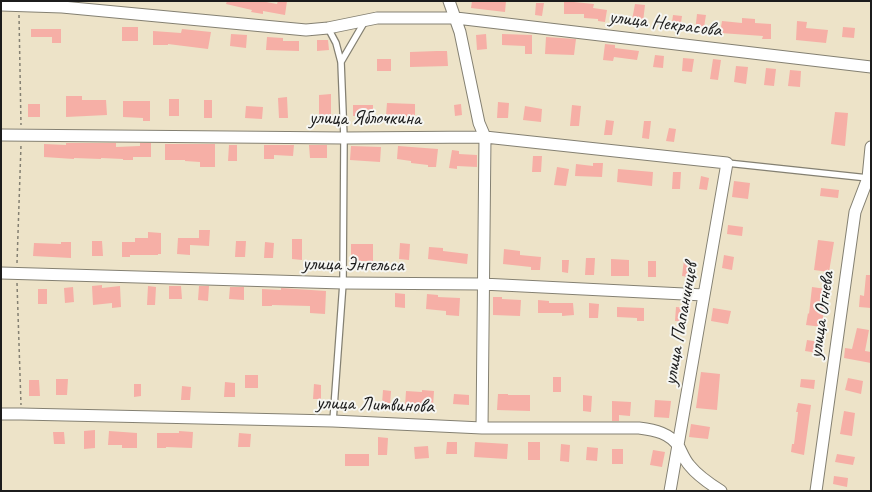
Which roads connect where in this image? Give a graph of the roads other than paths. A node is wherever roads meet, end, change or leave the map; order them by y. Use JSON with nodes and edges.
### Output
{"nodes":[{"id":1,"x":449,"y":1,"type":"edge"},
{"id":2,"x":1,"y":5,"type":"edge"},
{"id":3,"x":456,"y":18,"type":"junction"},
{"id":4,"x":366,"y":20,"type":"junction"},
{"id":5,"x":328,"y":28,"type":"junction"},
{"id":6,"x":342,"y":62,"type":"junction"},
{"id":7,"x":871,"y":67,"type":"edge"},
{"id":8,"x":1,"y":135,"type":"edge"},
{"id":9,"x":485,"y":137,"type":"junction"},
{"id":10,"x":344,"y":138,"type":"junction"},
{"id":11,"x":871,"y":147,"type":"edge"},
{"id":12,"x":727,"y":163,"type":"junction"},
{"id":13,"x":868,"y":178,"type":"junction"},
{"id":14,"x":1,"y":273,"type":"edge"},
{"id":15,"x":343,"y":283,"type":"junction"},
{"id":16,"x":482,"y":284,"type":"junction"},
{"id":17,"x":704,"y":295,"type":"junction"},
{"id":18,"x":1,"y":414,"type":"edge"},
{"id":19,"x":333,"y":421,"type":"junction"},
{"id":20,"x":482,"y":428,"type":"junction"},
{"id":21,"x":678,"y":446,"type":"junction"},
{"id":22,"x":670,"y":491,"type":"edge"},
{"id":23,"x":721,"y":491,"type":"edge"},
{"id":24,"x":816,"y":491,"type":"edge"}],
"edges":[{"from":1,"to":3,"type":"street"},
{"from":2,"to":5,"type":"street","name":"улица Некрасова"},
{"from":3,"to":4,"type":"street","name":"улица Некрасова"},
{"from":3,"to":7,"type":"street","name":"улица Некрасова"},
{"from":3,"to":9,"type":"street"},
{"from":4,"to":5,"type":"street","name":"улица Некрасова"},
{"from":4,"to":6,"type":"lane"},
{"from":5,"to":6,"type":"lane"},
{"from":6,"to":10,"type":"lane"},
{"from":8,"to":10,"type":"street","name":"улица Яблочкина"},
{"from":9,"to":10,"type":"street","name":"улица Яблочкина"},
{"from":9,"to":12,"type":"street","name":"улица Яблочкина"},
{"from":9,"to":16,"type":"street"},
{"from":10,"to":15,"type":"lane"},
{"from":11,"to":13,"type":"street","name":"улица Огнева"},
{"from":12,"to":13,"type":"lane"},
{"from":12,"to":17,"type":"street","name":"улица Папанинцев"},
{"from":13,"to":24,"type":"street","name":"улица Огнева"},
{"from":14,"to":15,"type":"street","name":"улица Энгельса"},
{"from":15,"to":16,"type":"street","name":"улица Энгельса"},
{"from":15,"to":19,"type":"lane"},
{"from":16,"to":17,"type":"street","name":"улица Энгельса"},
{"from":16,"to":20,"type":"street"},
{"from":17,"to":21,"type":"street","name":"улица Папанинцев"},
{"from":18,"to":19,"type":"street","name":"улица Литвинова"},
{"from":19,"to":20,"type":"street","name":"улица Литвинова"},
{"from":20,"to":21,"type":"street","name":"улица Литвинова"},
{"from":21,"to":22,"type":"street","name":"улица Папанинцев"},
{"from":21,"to":23,"type":"street","name":"улица Литвинова"}]}
